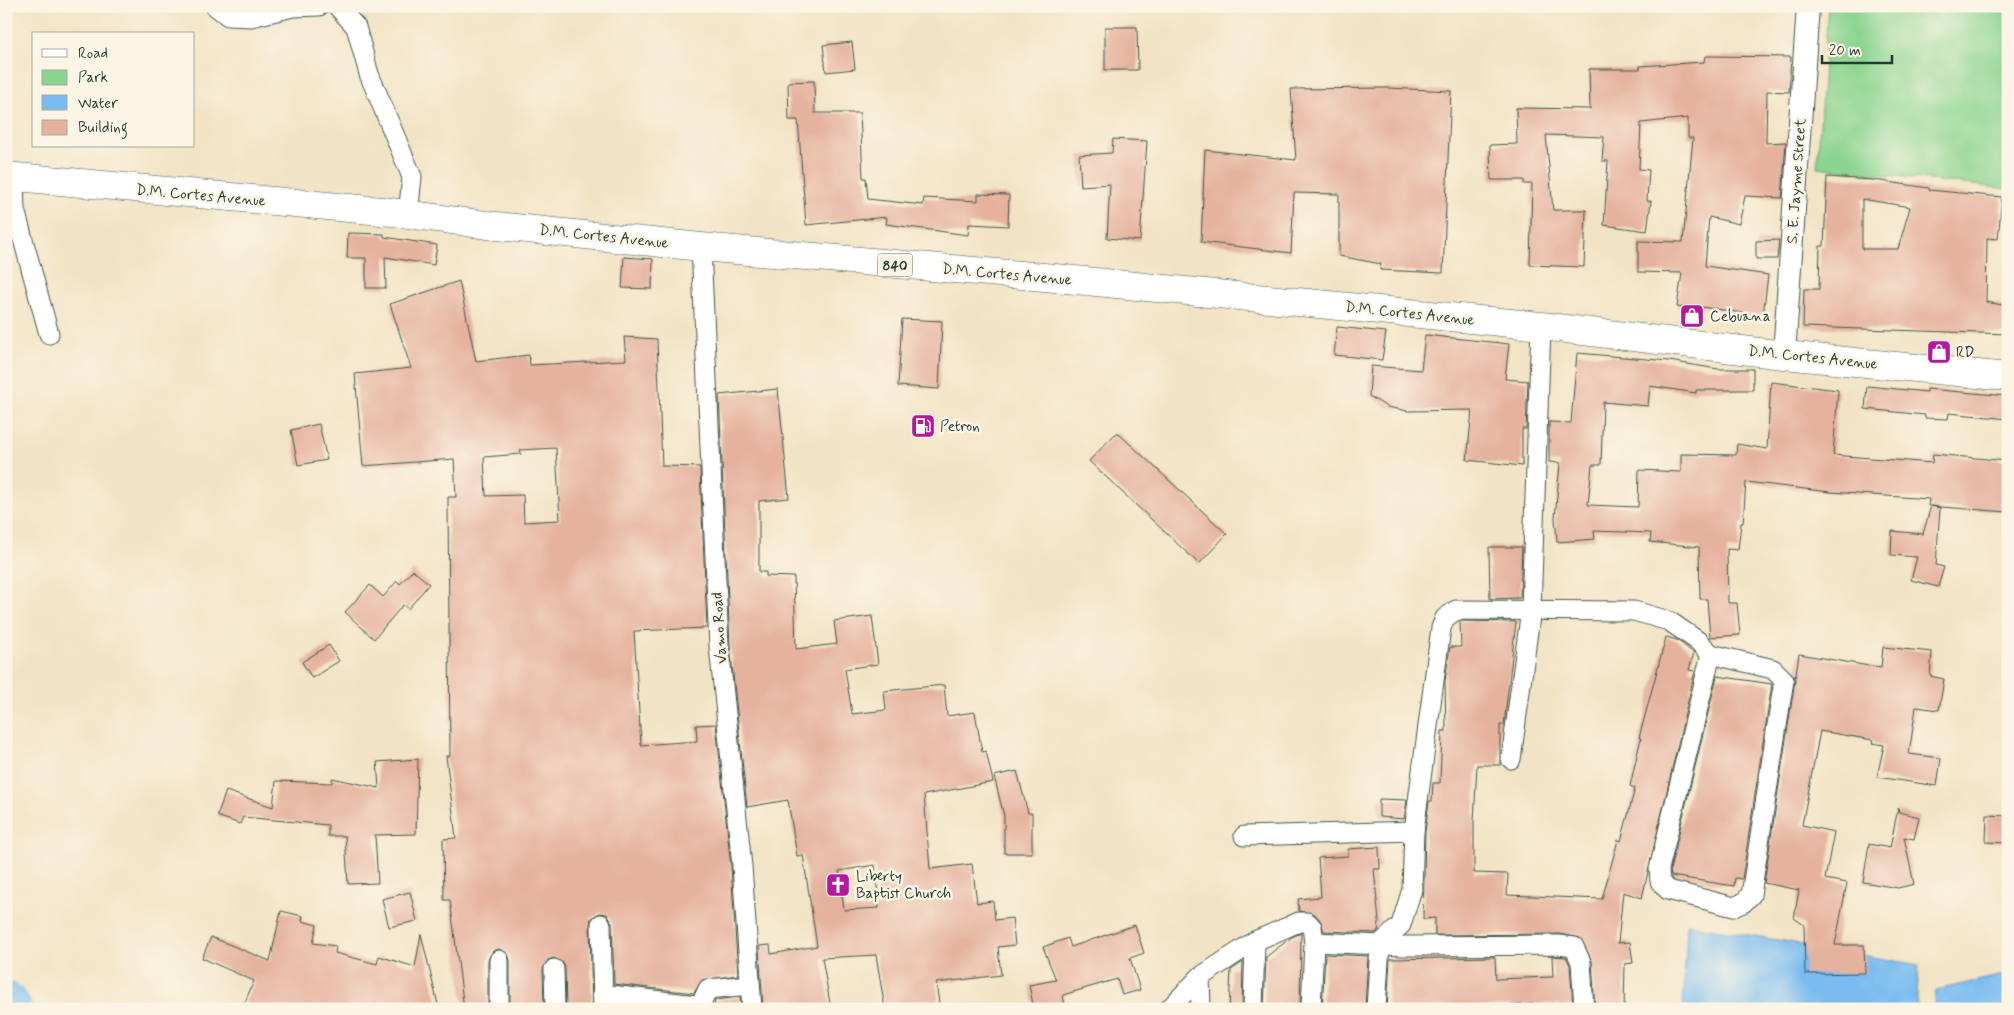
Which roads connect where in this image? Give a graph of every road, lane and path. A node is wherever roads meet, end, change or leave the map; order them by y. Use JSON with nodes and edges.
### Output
{"nodes":[{"id":1,"x":215,"y":6,"type":"edge"},
{"id":2,"x":319,"y":6,"type":"edge"},
{"id":3,"x":337,"y":6,"type":"edge"},
{"id":4,"x":1808,"y":6,"type":"edge"},
{"id":5,"x":10,"y":177,"type":"edge"},
{"id":6,"x":408,"y":215,"type":"junction"},
{"id":7,"x":701,"y":247,"type":"junction"},
{"id":8,"x":1541,"y":326,"type":"junction"},
{"id":9,"x":49,"y":334,"type":"dead end"},
{"id":10,"x":1784,"y":355,"type":"junction"},
{"id":11,"x":2008,"y":377,"type":"edge"},
{"id":12,"x":1530,"y":609,"type":"junction"},
{"id":13,"x":1711,"y":654,"type":"junction"},
{"id":14,"x":1510,"y":759,"type":"dead end"},
{"id":15,"x":1414,"y":831,"type":"junction"},
{"id":16,"x":1244,"y":836,"type":"dead end"},
{"id":17,"x":601,"y":924,"type":"dead end"},
{"id":18,"x":1255,"y":941,"type":"junction"},
{"id":19,"x":1314,"y":942,"type":"junction"},
{"id":20,"x":1380,"y":944,"type":"junction"},
{"id":21,"x":499,"y":960,"type":"dead end"},
{"id":22,"x":554,"y":969,"type":"dead end"},
{"id":23,"x":1200,"y":977,"type":"junction"},
{"id":24,"x":750,"y":985,"type":"junction"},
{"id":25,"x":602,"y":1001,"type":"edge"},
{"id":26,"x":702,"y":1008,"type":"edge"},
{"id":27,"x":499,"y":1009,"type":"edge"},
{"id":28,"x":555,"y":1009,"type":"edge"},
{"id":29,"x":752,"y":1009,"type":"edge"},
{"id":30,"x":1169,"y":1009,"type":"edge"},
{"id":31,"x":1200,"y":1009,"type":"edge"},
{"id":32,"x":1253,"y":1009,"type":"edge"},
{"id":33,"x":1311,"y":1009,"type":"edge"},
{"id":34,"x":1376,"y":1009,"type":"edge"},
{"id":35,"x":1584,"y":1009,"type":"edge"}],
"edges":[{"from":1,"to":2,"type":"street"},
{"from":3,"to":6,"type":"street"},
{"from":4,"to":10,"type":"street","name":"S. E. Jayme Street"},
{"from":5,"to":6,"type":"highway","name":"D.M. Cortes Avenue","number":"840"},
{"from":5,"to":9,"type":"street"},
{"from":6,"to":7,"type":"highway","name":"D.M. Cortes Avenue","number":"840"},
{"from":7,"to":8,"type":"highway","name":"D.M. Cortes Avenue","number":"840"},
{"from":7,"to":24,"type":"street","name":"Vamo Road"},
{"from":8,"to":10,"type":"highway","name":"D.M. Cortes Avenue","number":"840"},
{"from":8,"to":12,"type":"street"},
{"from":10,"to":11,"type":"highway","name":"D.M. Cortes Avenue","number":"840"},
{"from":12,"to":13,"type":"street"},
{"from":12,"to":14,"type":"street"},
{"from":12,"to":15,"type":"street"},
{"from":13,"to":13,"type":"street"},
{"from":15,"to":16,"type":"street"},
{"from":15,"to":20,"type":"street"},
{"from":17,"to":25,"type":"street"},
{"from":18,"to":19,"type":"street"},
{"from":18,"to":23,"type":"street"},
{"from":18,"to":32,"type":"street"},
{"from":19,"to":20,"type":"street"},
{"from":19,"to":33,"type":"street"},
{"from":20,"to":34,"type":"street"},
{"from":20,"to":35,"type":"street"},
{"from":21,"to":27,"type":"street"},
{"from":22,"to":28,"type":"street"},
{"from":23,"to":30,"type":"street"},
{"from":23,"to":31,"type":"street"},
{"from":24,"to":26,"type":"street"},
{"from":24,"to":29,"type":"street","name":"Vamo Road"},
{"from":25,"to":26,"type":"street"}]}
